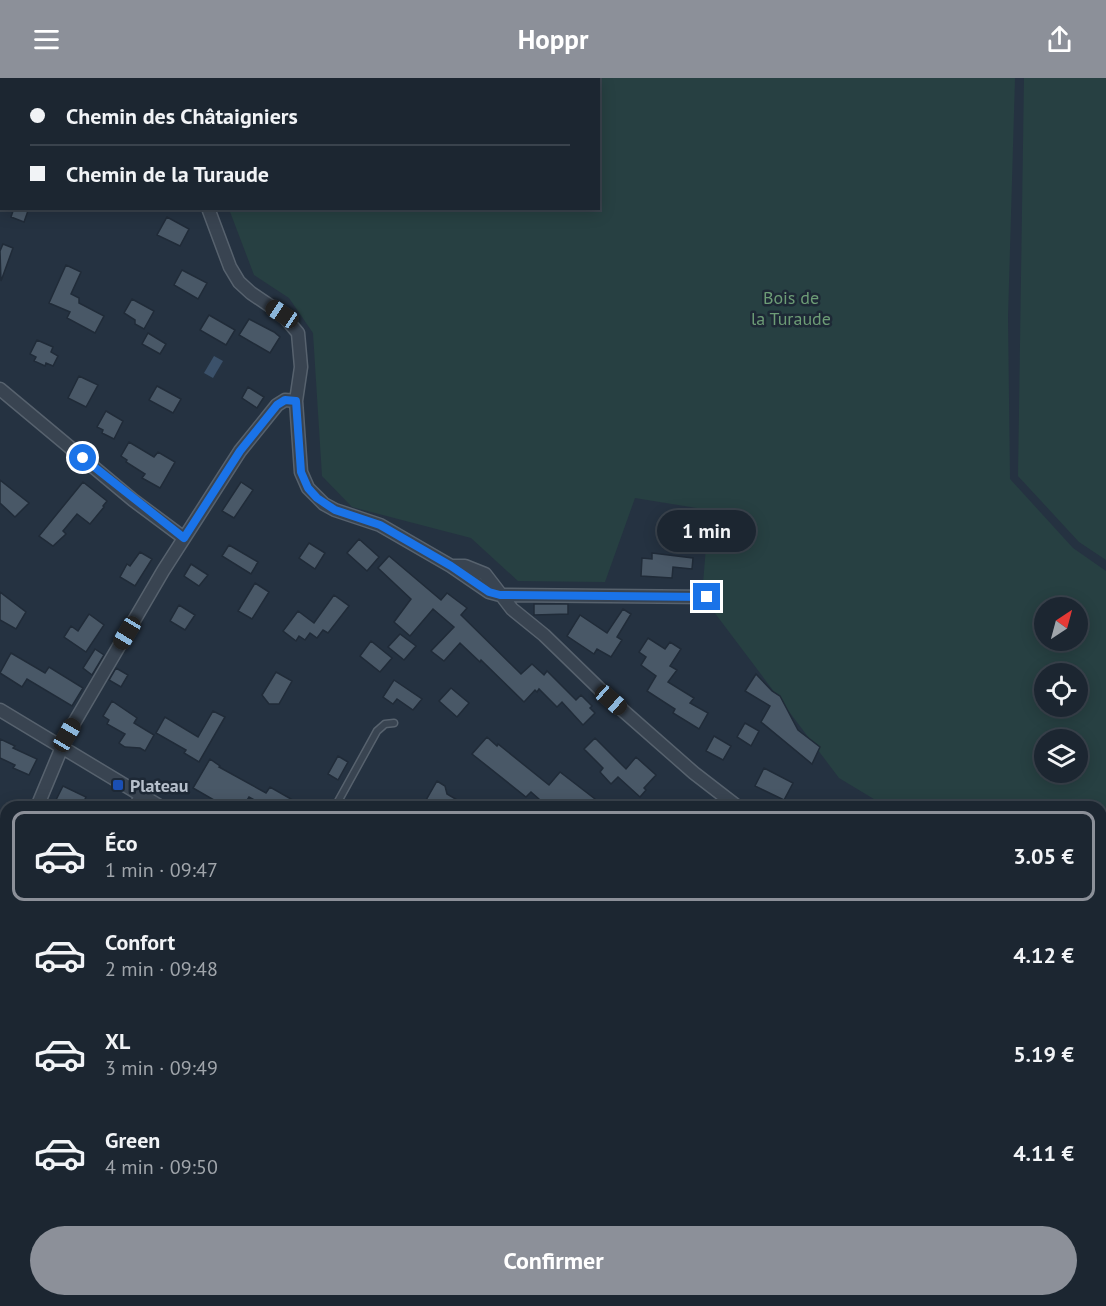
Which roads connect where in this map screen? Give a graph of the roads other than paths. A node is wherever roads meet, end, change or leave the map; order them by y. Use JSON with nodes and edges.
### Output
{"nodes":[{"id":1,"x":209,"y":210,"type":"edge"},
{"id":2,"x":0,"y":389,"type":"edge"},
{"id":3,"x":296,"y":401,"type":"junction"},
{"id":4,"x":184,"y":538,"type":"junction"},
{"id":5,"x":500,"y":595,"type":"junction"},
{"id":6,"x":710,"y":597,"type":"dead end"},
{"id":7,"x":0,"y":710,"type":"edge"},
{"id":8,"x":394,"y":723,"type":"dead end"},
{"id":9,"x":62,"y":747,"type":"junction"},
{"id":10,"x":138,"y":793,"type":"junction"},
{"id":11,"x":40,"y":801,"type":"edge"},
{"id":12,"x":135,"y":801,"type":"edge"},
{"id":13,"x":151,"y":801,"type":"edge"},
{"id":14,"x":338,"y":801,"type":"edge"},
{"id":15,"x":730,"y":801,"type":"edge"}],
"edges":[{"from":1,"to":3,"type":"street"},
{"from":2,"to":4,"type":"street"},
{"from":3,"to":4,"type":"street"},
{"from":3,"to":5,"type":"street"},
{"from":4,"to":9,"type":"street"},
{"from":5,"to":6,"type":"street"},
{"from":5,"to":15,"type":"street"},
{"from":7,"to":9,"type":"street"},
{"from":8,"to":14,"type":"lane"},
{"from":9,"to":10,"type":"street"},
{"from":9,"to":11,"type":"street"},
{"from":10,"to":12,"type":"lane"},
{"from":10,"to":13,"type":"street"}]}
